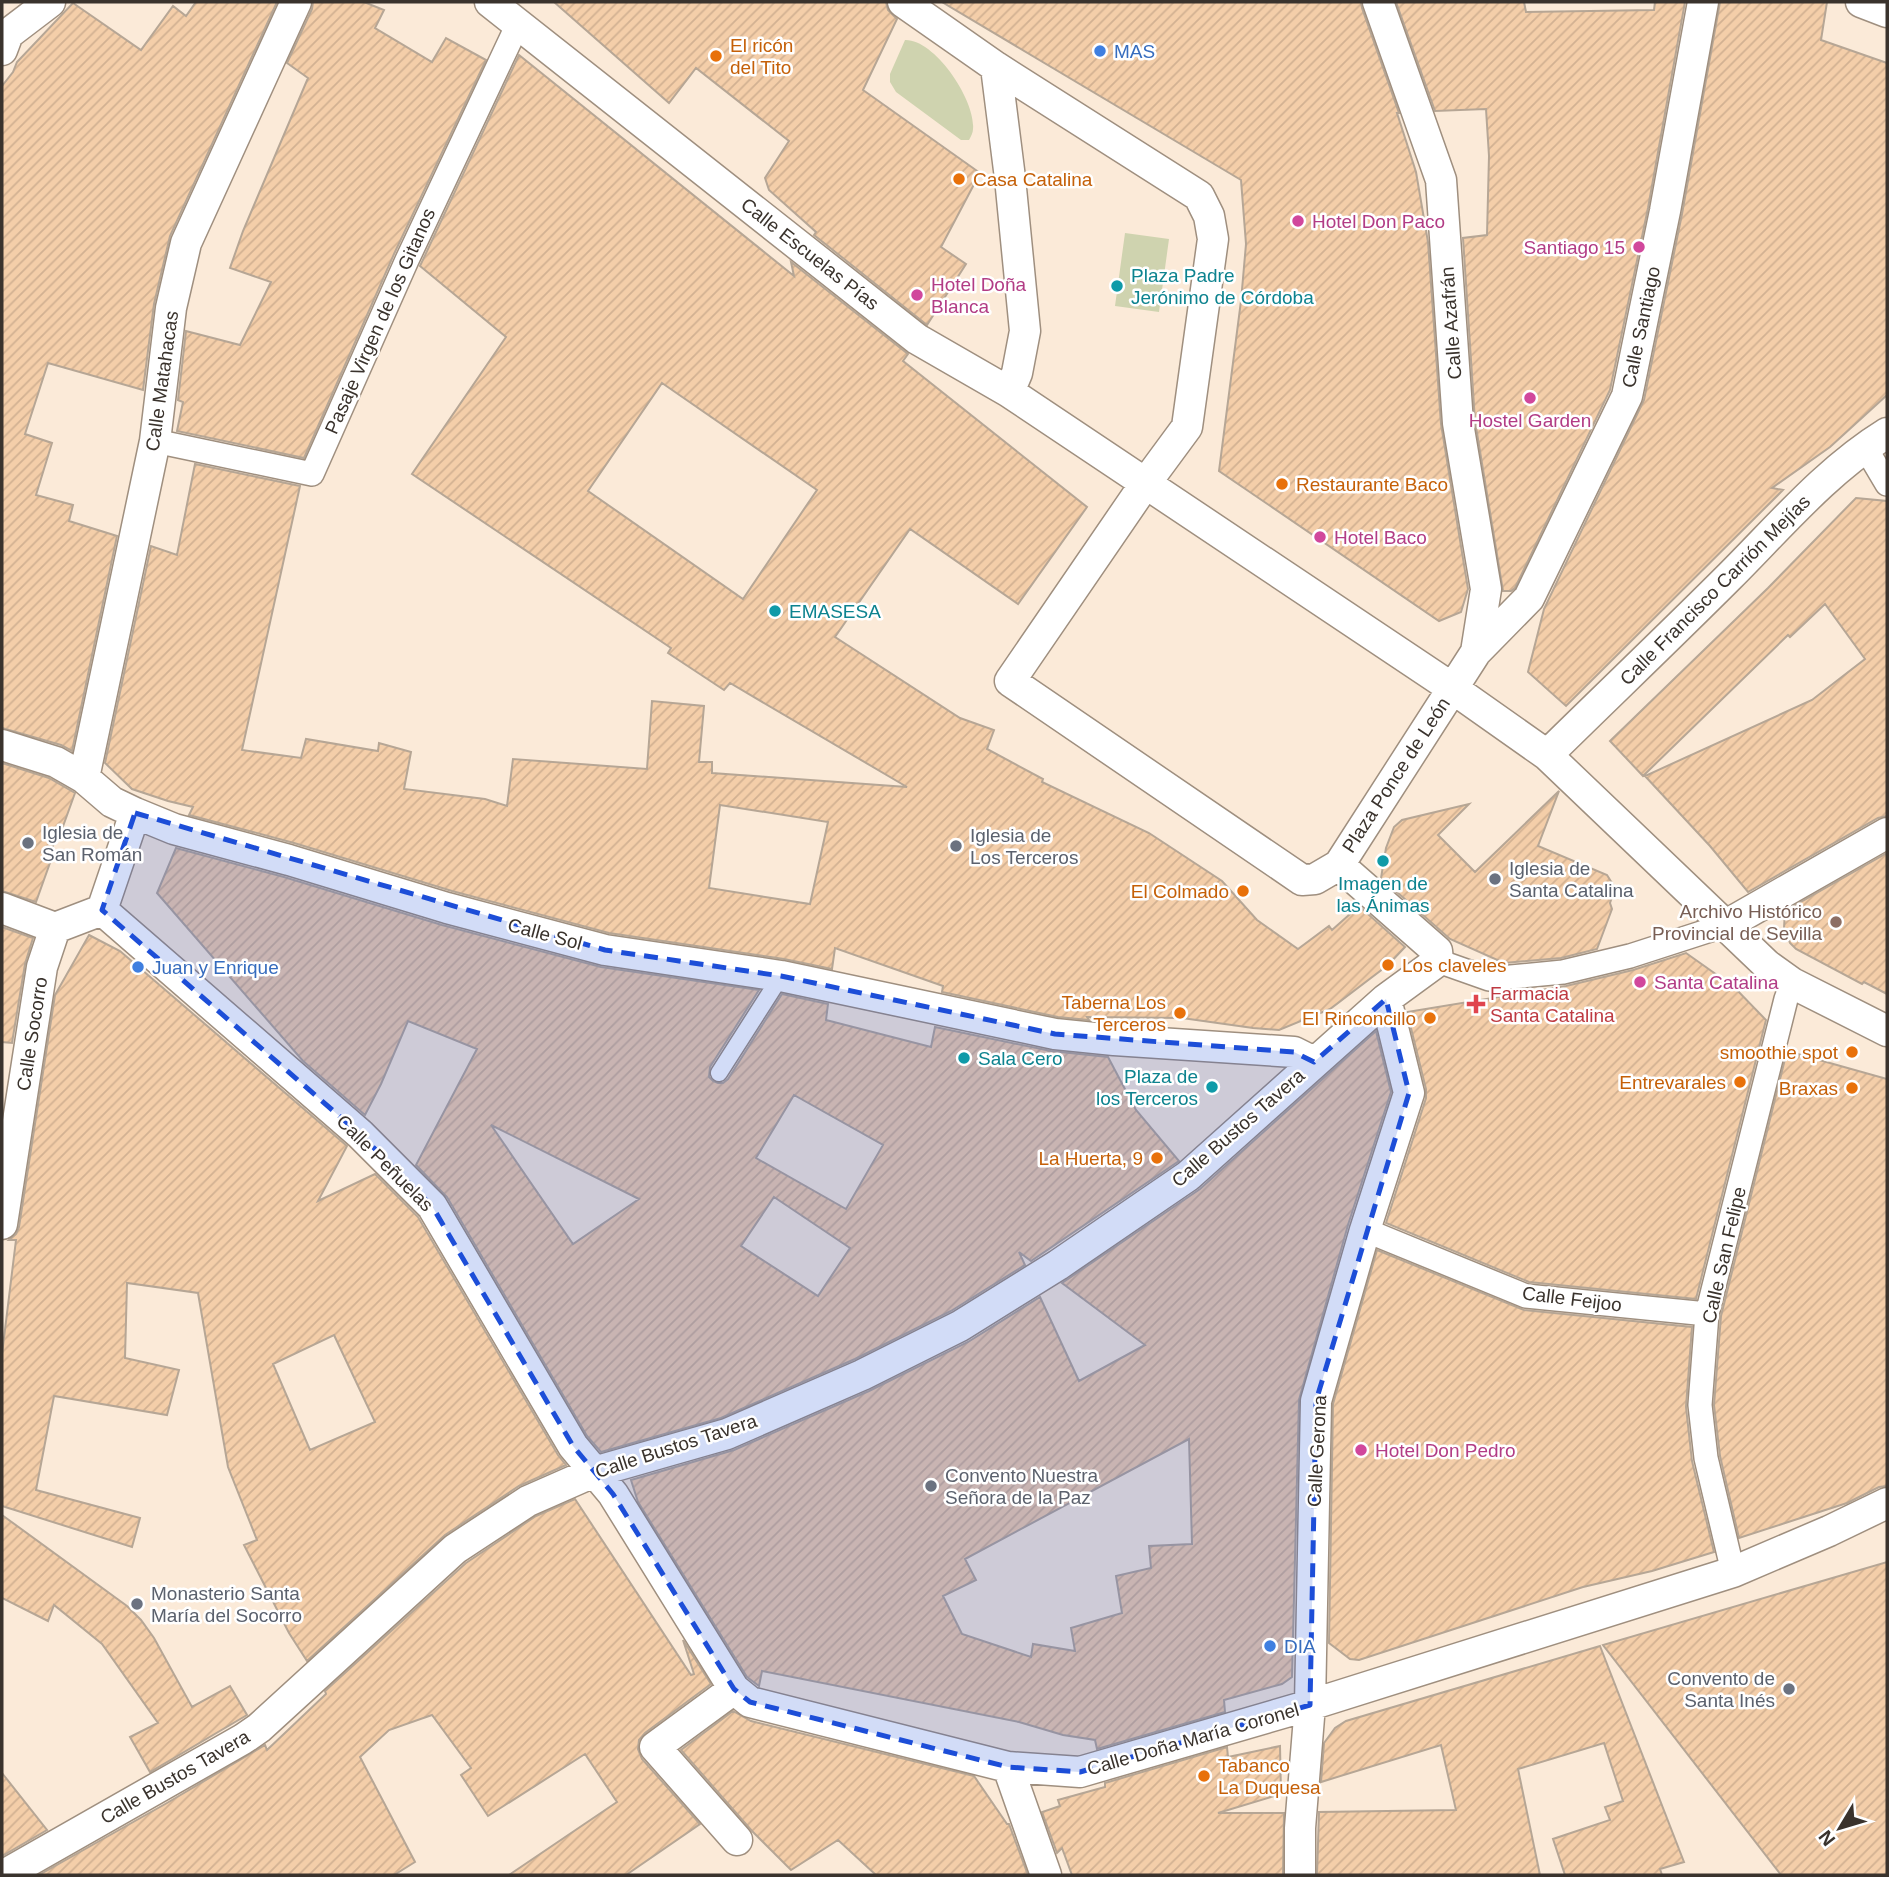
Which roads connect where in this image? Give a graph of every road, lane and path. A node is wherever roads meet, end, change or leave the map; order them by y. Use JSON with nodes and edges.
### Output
{"nodes":[{"id":1,"x":50,"y":2,"type":"edge"},
{"id":2,"x":296,"y":2,"type":"edge"},
{"id":3,"x":490,"y":2,"type":"edge"},
{"id":4,"x":902,"y":2,"type":"edge"},
{"id":5,"x":1378,"y":2,"type":"edge"},
{"id":6,"x":1703,"y":2,"type":"edge"},
{"id":7,"x":1861,"y":2,"type":"edge"},
{"id":8,"x":1887,"y":12,"type":"edge"},
{"id":9,"x":518,"y":24,"type":"junction"},
{"id":10,"x":4,"y":40,"type":"edge"},
{"id":11,"x":996,"y":67,"type":"junction"},
{"id":12,"x":1009,"y":392,"type":"junction"},
{"id":13,"x":1876,"y":440,"type":"edge"},
{"id":14,"x":155,"y":441,"type":"junction"},
{"id":15,"x":1145,"y":484,"type":"junction"},
{"id":16,"x":1887,"y":484,"type":"edge"},
{"id":17,"x":1476,"y":652,"type":"junction"},
{"id":18,"x":1452,"y":688,"type":"junction"},
{"id":19,"x":2,"y":745,"type":"edge"},
{"id":20,"x":1548,"y":755,"type":"junction"},
{"id":21,"x":84,"y":778,"type":"junction"},
{"id":22,"x":135,"y":813,"type":"junction"},
{"id":23,"x":1887,"y":833,"type":"edge"},
{"id":24,"x":1339,"y":864,"type":"junction"},
{"id":25,"x":2,"y":908,"type":"edge"},
{"id":26,"x":102,"y":910,"type":"junction"},
{"id":27,"x":1726,"y":925,"type":"junction"},
{"id":28,"x":55,"y":928,"type":"junction"},
{"id":29,"x":1438,"y":961,"type":"junction"},
{"id":30,"x":781,"y":976,"type":"junction"},
{"id":31,"x":1792,"y":983,"type":"junction"},
{"id":32,"x":1386,"y":999,"type":"junction"},
{"id":33,"x":1887,"y":1031,"type":"edge"},
{"id":34,"x":1314,"y":1062,"type":"junction"},
{"id":35,"x":719,"y":1073,"type":"dead end"},
{"id":36,"x":2,"y":1224,"type":"edge"},
{"id":37,"x":1365,"y":1230,"type":"junction"},
{"id":38,"x":1707,"y":1314,"type":"junction"},
{"id":39,"x":594,"y":1472,"type":"junction"},
{"id":40,"x":1887,"y":1503,"type":"edge"},
{"id":41,"x":1733,"y":1572,"type":"junction"},
{"id":42,"x":734,"y":1689,"type":"junction"},
{"id":43,"x":1310,"y":1704,"type":"junction"},
{"id":44,"x":1008,"y":1767,"type":"junction"},
{"id":45,"x":737,"y":1840,"type":"dead end"},
{"id":46,"x":4,"y":1875,"type":"edge"},
{"id":47,"x":1046,"y":1875,"type":"edge"},
{"id":48,"x":1300,"y":1875,"type":"edge"}],
"edges":[{"from":1,"to":10,"type":"street"},
{"from":2,"to":14,"type":"street","name":"Calle Matahacas"},
{"from":3,"to":9,"type":"street","name":"Calle Escuelas Pías"},
{"from":4,"to":11,"type":"street"},
{"from":5,"to":17,"type":"street","name":"Calle Azafrán"},
{"from":6,"to":17,"type":"street","name":"Calle Santiago"},
{"from":7,"to":8,"type":"street"},
{"from":9,"to":12,"type":"street","name":"Calle Escuelas Pías"},
{"from":9,"to":14,"type":"street","name":"Pasaje Virgen de los Gitanos"},
{"from":11,"to":12,"type":"street"},
{"from":11,"to":15,"type":"street"},
{"from":12,"to":15,"type":"street","name":"Calle Escuelas Pías"},
{"from":13,"to":16,"type":"street"},
{"from":13,"to":20,"type":"street","name":"Calle Francisco Carrión Mejías"},
{"from":14,"to":21,"type":"street","name":"Calle Matahacas"},
{"from":15,"to":18,"type":"street","name":"Plaza Ponce de León"},
{"from":15,"to":24,"type":"street","name":"Plaza Ponce de León"},
{"from":17,"to":18,"type":"street","name":"Calle Santiago"},
{"from":18,"to":20,"type":"street"},
{"from":18,"to":24,"type":"street","name":"Plaza Ponce de León"},
{"from":19,"to":21,"type":"street","name":"Calle Sol"},
{"from":20,"to":27,"type":"street"},
{"from":21,"to":22,"type":"street","name":"Calle Sol"},
{"from":22,"to":26,"type":"street"},
{"from":22,"to":30,"type":"street","name":"Calle Sol"},
{"from":23,"to":27,"type":"street"},
{"from":24,"to":29,"type":"street"},
{"from":25,"to":28,"type":"street"},
{"from":26,"to":28,"type":"street"},
{"from":26,"to":39,"type":"street","name":"Calle Peñuelas"},
{"from":27,"to":29,"type":"street"},
{"from":27,"to":31,"type":"street"},
{"from":28,"to":36,"type":"street","name":"Calle Socorro"},
{"from":29,"to":32,"type":"street","name":"Calle Bustos Tavera"},
{"from":30,"to":34,"type":"street","name":"Calle Sol"},
{"from":30,"to":35,"type":"lane"},
{"from":31,"to":33,"type":"street"},
{"from":31,"to":38,"type":"street","name":"Calle San Felipe"},
{"from":32,"to":34,"type":"street","name":"Calle Bustos Tavera"},
{"from":32,"to":37,"type":"street","name":"Calle Gerona"},
{"from":34,"to":39,"type":"street","name":"Calle Bustos Tavera"},
{"from":37,"to":38,"type":"street","name":"Calle Feijoo"},
{"from":37,"to":43,"type":"street","name":"Calle Gerona"},
{"from":38,"to":41,"type":"street","name":"Calle San Felipe"},
{"from":39,"to":42,"type":"street","name":"Calle Doña María Coronel"},
{"from":39,"to":46,"type":"street","name":"Calle Bustos Tavera"},
{"from":40,"to":41,"type":"street","name":"Calle Doña María Coronel"},
{"from":41,"to":43,"type":"street","name":"Calle Doña María Coronel"},
{"from":42,"to":44,"type":"street","name":"Calle Doña María Coronel"},
{"from":42,"to":45,"type":"street"},
{"from":43,"to":44,"type":"street","name":"Calle Doña María Coronel"},
{"from":43,"to":48,"type":"street","name":"Calle Gerona"},
{"from":44,"to":47,"type":"street"}]}
